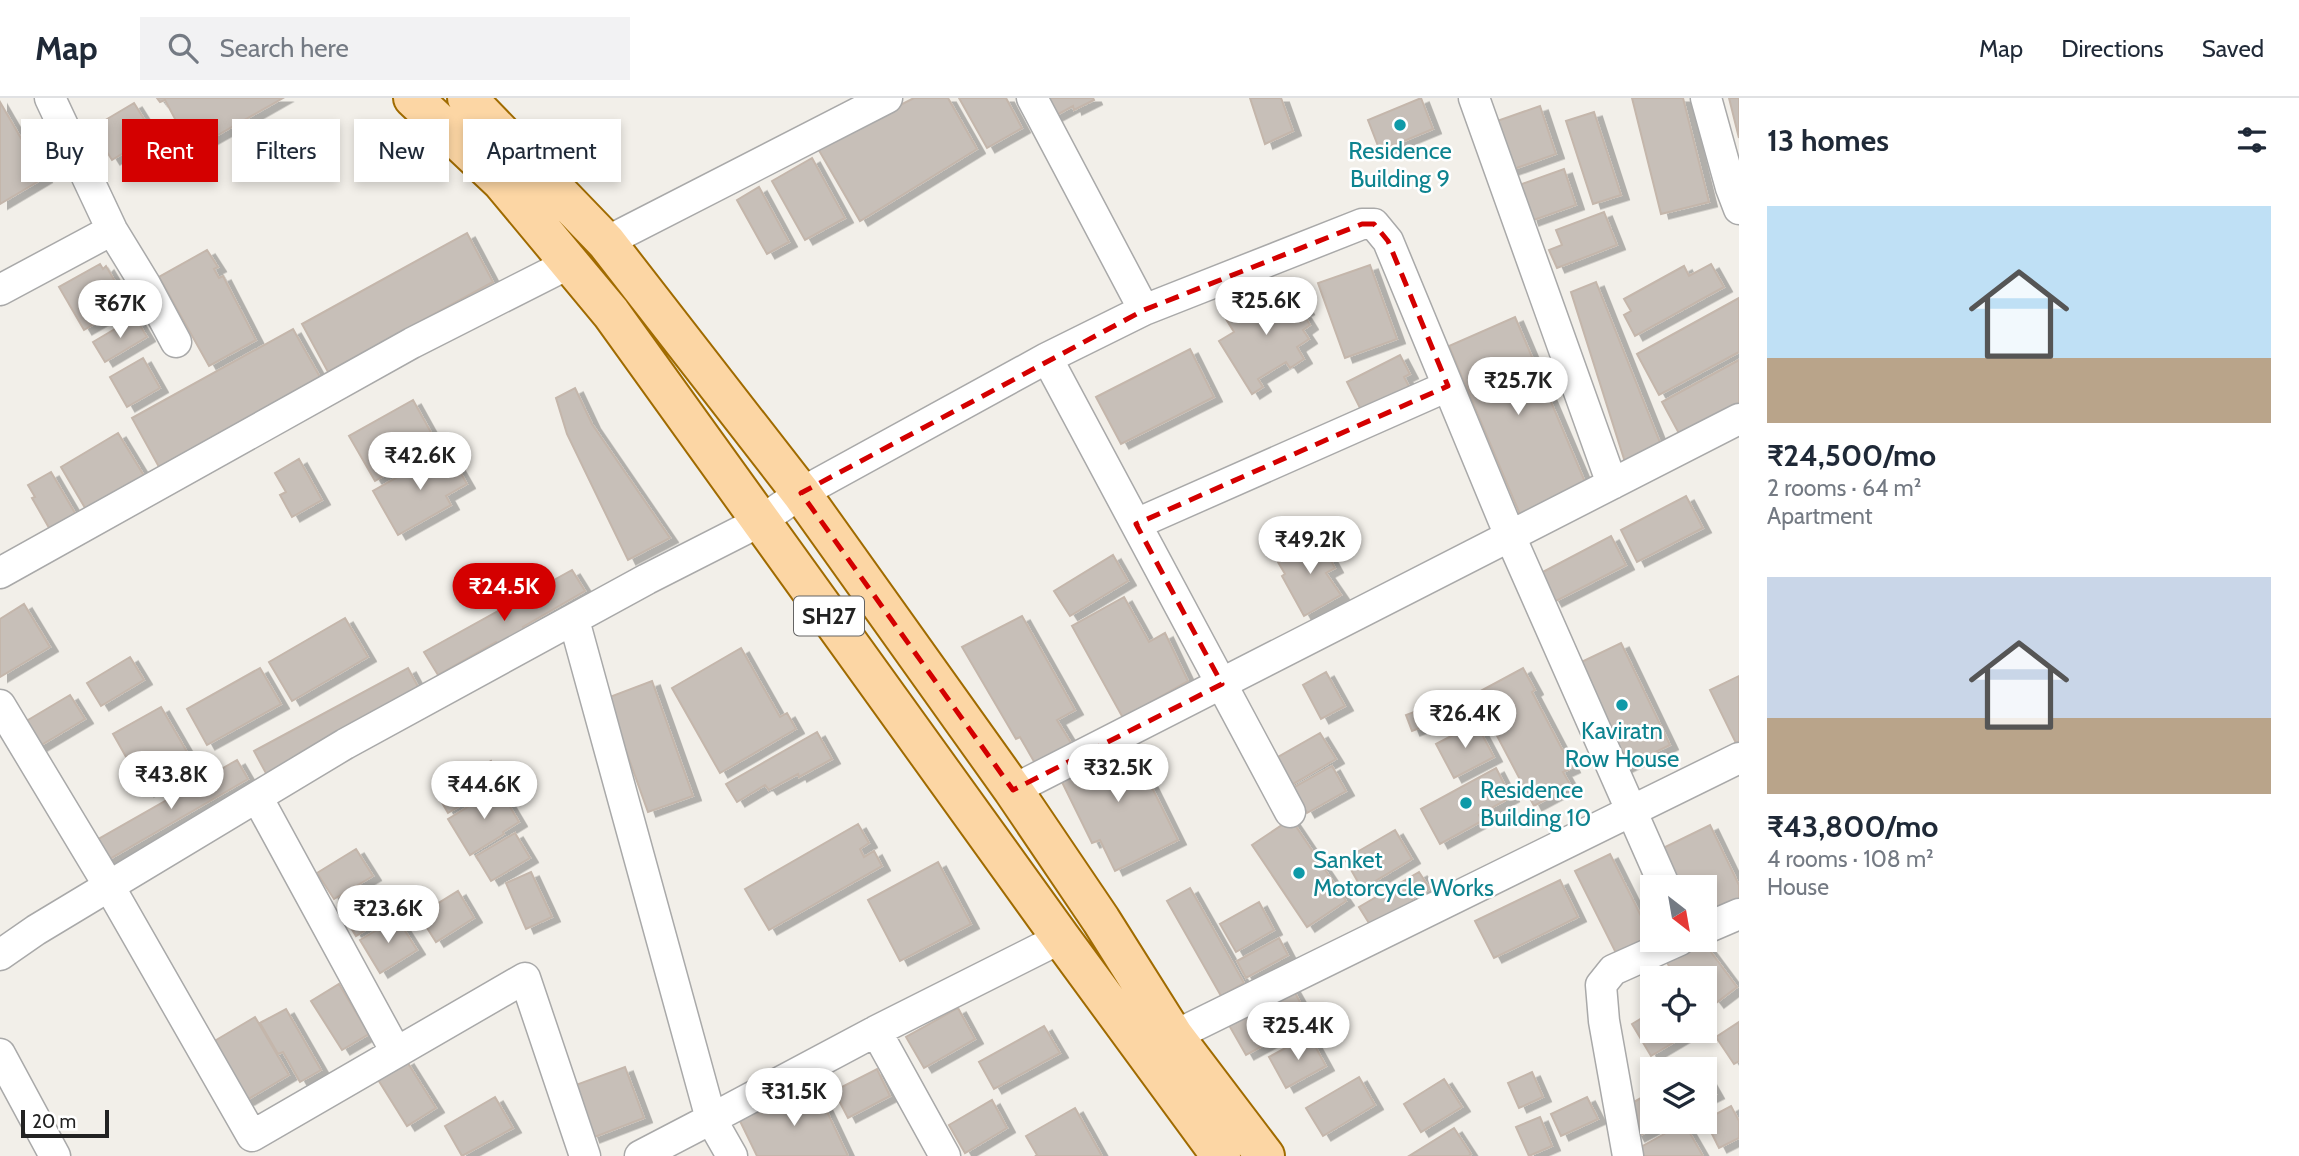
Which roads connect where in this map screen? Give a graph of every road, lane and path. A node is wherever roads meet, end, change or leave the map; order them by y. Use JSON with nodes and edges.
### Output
{"nodes":[{"id":1,"x":50,"y":98,"type":"edge"},
{"id":2,"x":413,"y":98,"type":"edge"},
{"id":3,"x":467,"y":98,"type":"edge"},
{"id":4,"x":887,"y":98,"type":"edge"},
{"id":5,"x":1032,"y":98,"type":"edge"},
{"id":6,"x":1474,"y":98,"type":"edge"},
{"id":7,"x":1706,"y":98,"type":"edge"},
{"id":8,"x":1739,"y":209,"type":"edge"},
{"id":9,"x":112,"y":230,"type":"junction"},
{"id":10,"x":606,"y":242,"type":"junction"},
{"id":11,"x":570,"y":263,"type":"junction"},
{"id":12,"x":0,"y":290,"type":"edge"},
{"id":13,"x":1144,"y":310,"type":"junction"},
{"id":14,"x":176,"y":342,"type":"dead end"},
{"id":15,"x":1047,"y":358,"type":"junction"},
{"id":16,"x":1448,"y":386,"type":"junction"},
{"id":17,"x":1739,"y":419,"type":"edge"},
{"id":18,"x":1612,"y":484,"type":"junction"},
{"id":19,"x":801,"y":493,"type":"junction"},
{"id":20,"x":761,"y":522,"type":"junction"},
{"id":21,"x":1136,"y":524,"type":"junction"},
{"id":22,"x":1510,"y":536,"type":"junction"},
{"id":23,"x":0,"y":573,"type":"edge"},
{"id":24,"x":574,"y":620,"type":"junction"},
{"id":25,"x":1222,"y":684,"type":"junction"},
{"id":26,"x":0,"y":705,"type":"edge"},
{"id":27,"x":1739,"y":758,"type":"edge"},
{"id":28,"x":1013,"y":790,"type":"junction"},
{"id":29,"x":257,"y":797,"type":"junction"},
{"id":30,"x":1290,"y":812,"type":"dead end"},
{"id":31,"x":1630,"y":812,"type":"junction"},
{"id":32,"x":1659,"y":875,"type":"edge"},
{"id":33,"x":109,"y":886,"type":"junction"},
{"id":34,"x":1739,"y":914,"type":"edge"},
{"id":35,"x":1717,"y":923,"type":"edge"},
{"id":36,"x":1060,"y":938,"type":"junction"},
{"id":37,"x":1653,"y":952,"type":"edge"},
{"id":38,"x":0,"y":955,"type":"edge"},
{"id":39,"x":876,"y":1031,"type":"junction"},
{"id":40,"x":1174,"y":1036,"type":"junction"},
{"id":41,"x":396,"y":1052,"type":"junction"},
{"id":42,"x":0,"y":1054,"type":"edge"},
{"id":43,"x":712,"y":1119,"type":"junction"},
{"id":44,"x":257,"y":1146,"type":"edge"},
{"id":45,"x":55,"y":1156,"type":"edge"},
{"id":46,"x":585,"y":1156,"type":"edge"},
{"id":47,"x":640,"y":1156,"type":"edge"},
{"id":48,"x":732,"y":1156,"type":"edge"},
{"id":49,"x":945,"y":1156,"type":"edge"},
{"id":50,"x":1221,"y":1156,"type":"edge"},
{"id":51,"x":1265,"y":1156,"type":"edge"},
{"id":52,"x":1628,"y":1156,"type":"edge"}],
"edges":[{"from":1,"to":9,"type":"street"},
{"from":2,"to":11,"type":"main road","number":"SH27"},
{"from":3,"to":10,"type":"main road","number":"SH27"},
{"from":4,"to":10,"type":"street"},
{"from":5,"to":13,"type":"street"},
{"from":6,"to":18,"type":"street"},
{"from":7,"to":8,"type":"street"},
{"from":9,"to":12,"type":"street"},
{"from":9,"to":14,"type":"street"},
{"from":10,"to":19,"type":"main road","number":"SH27"},
{"from":11,"to":20,"type":"main road","number":"SH27"},
{"from":11,"to":23,"type":"street"},
{"from":13,"to":15,"type":"street"},
{"from":13,"to":16,"type":"street"},
{"from":15,"to":19,"type":"street"},
{"from":15,"to":21,"type":"street"},
{"from":16,"to":21,"type":"street"},
{"from":16,"to":22,"type":"street"},
{"from":17,"to":18,"type":"street"},
{"from":18,"to":22,"type":"street"},
{"from":19,"to":20,"type":"street"},
{"from":19,"to":28,"type":"main road","number":"SH27"},
{"from":20,"to":24,"type":"street"},
{"from":20,"to":36,"type":"main road","number":"SH27"},
{"from":21,"to":25,"type":"street"},
{"from":22,"to":25,"type":"street"},
{"from":22,"to":31,"type":"street"},
{"from":24,"to":29,"type":"street"},
{"from":24,"to":43,"type":"street"},
{"from":25,"to":28,"type":"street"},
{"from":25,"to":30,"type":"street"},
{"from":26,"to":33,"type":"street"},
{"from":27,"to":31,"type":"street"},
{"from":28,"to":40,"type":"main road","number":"SH27"},
{"from":29,"to":33,"type":"street"},
{"from":29,"to":41,"type":"street"},
{"from":31,"to":32,"type":"street"},
{"from":31,"to":40,"type":"street"},
{"from":33,"to":38,"type":"street"},
{"from":33,"to":44,"type":"street"},
{"from":34,"to":35,"type":"street"},
{"from":36,"to":39,"type":"street"},
{"from":36,"to":50,"type":"main road","number":"SH27"},
{"from":37,"to":52,"type":"street"},
{"from":39,"to":43,"type":"street"},
{"from":39,"to":49,"type":"street"},
{"from":40,"to":51,"type":"main road","number":"SH27"},
{"from":41,"to":44,"type":"street"},
{"from":41,"to":46,"type":"street"},
{"from":42,"to":45,"type":"street"},
{"from":43,"to":47,"type":"street"},
{"from":43,"to":48,"type":"street"}]}
